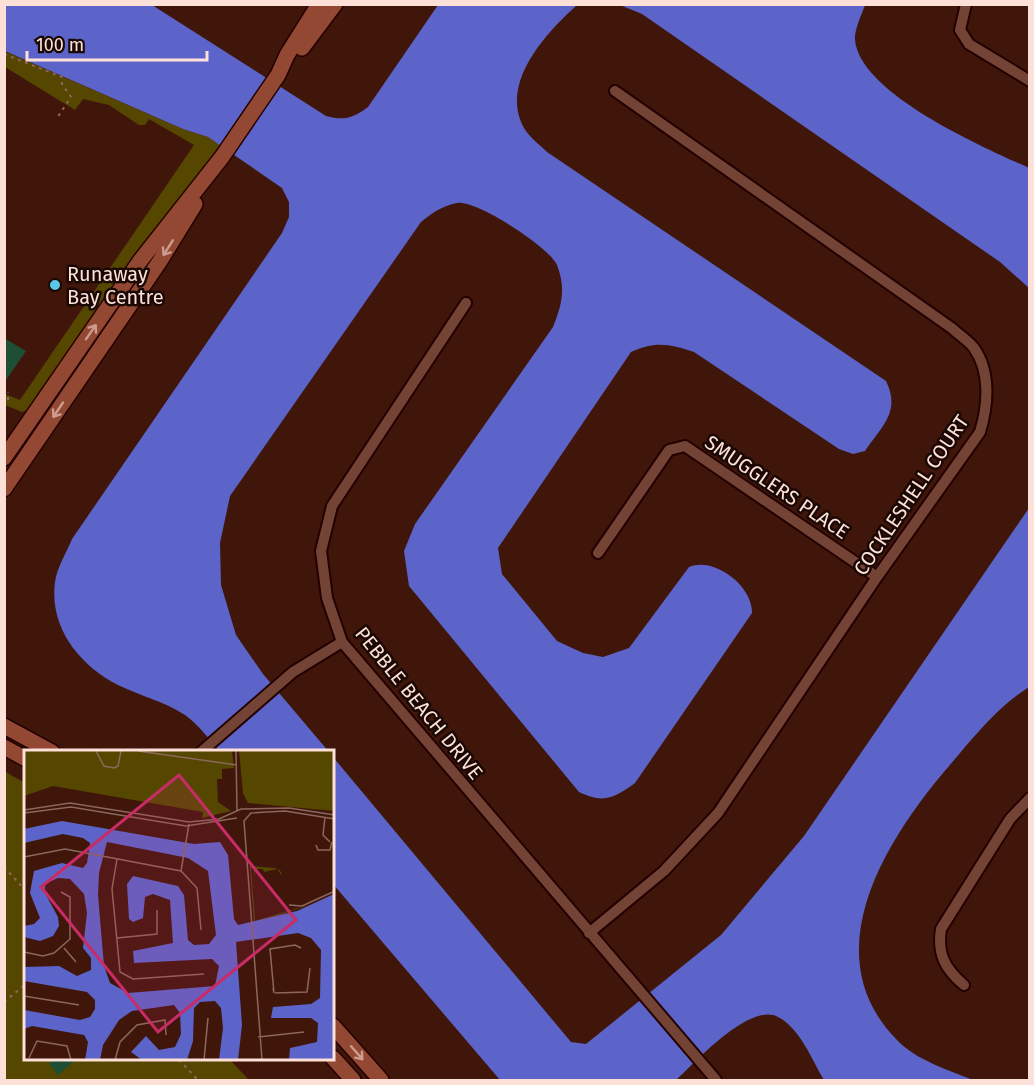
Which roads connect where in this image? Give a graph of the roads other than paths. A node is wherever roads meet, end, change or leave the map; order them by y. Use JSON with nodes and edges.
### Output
{"nodes":[{"id":1,"x":319,"y":4,"type":"edge"},
{"id":2,"x":335,"y":4,"type":"edge"},
{"id":3,"x":966,"y":4,"type":"edge"},
{"id":4,"x":278,"y":75,"type":"junction"},
{"id":5,"x":1029,"y":81,"type":"edge"},
{"id":6,"x":615,"y":91,"type":"dead end"},
{"id":7,"x":206,"y":179,"type":"junction"},
{"id":8,"x":466,"y":303,"type":"dead end"},
{"id":9,"x":4,"y":458,"type":"edge"},
{"id":10,"x":4,"y":489,"type":"edge"},
{"id":11,"x":598,"y":553,"type":"dead end"},
{"id":12,"x":877,"y":576,"type":"junction"},
{"id":13,"x":342,"y":642,"type":"junction"},
{"id":14,"x":4,"y":726,"type":"edge"},
{"id":15,"x":4,"y":747,"type":"edge"},
{"id":16,"x":48,"y":750,"type":"edge"},
{"id":17,"x":203,"y":750,"type":"edge"},
{"id":18,"x":24,"y":758,"type":"edge"},
{"id":19,"x":1029,"y":798,"type":"edge"},
{"id":20,"x":589,"y":933,"type":"junction"},
{"id":21,"x":964,"y":985,"type":"dead end"},
{"id":22,"x":334,"y":1027,"type":"edge"},
{"id":23,"x":334,"y":1059,"type":"edge"},
{"id":24,"x":353,"y":1080,"type":"edge"},
{"id":25,"x":381,"y":1080,"type":"edge"},
{"id":26,"x":716,"y":1080,"type":"edge"}],
"edges":[{"from":1,"to":4,"type":"main road"},
{"from":2,"to":4,"type":"main road"},
{"from":3,"to":5,"type":"street"},
{"from":4,"to":7,"type":"main road"},
{"from":6,"to":12,"type":"street","name":"COCKLESHELL COURT"},
{"from":9,"to":7,"type":"main road","one_way":true},
{"from":7,"to":10,"type":"main road","one_way":true},
{"from":8,"to":13,"type":"street","name":"PEBBLE BEACH DRIVE"},
{"from":11,"to":12,"type":"street","name":"SMUGGLERS PLACE"},
{"from":12,"to":20,"type":"street","name":"COCKLESHELL COURT"},
{"from":13,"to":17,"type":"street"},
{"from":13,"to":20,"type":"street","name":"PEBBLE BEACH DRIVE"},
{"from":14,"to":16,"type":"main road"},
{"from":15,"to":18,"type":"main road"},
{"from":19,"to":21,"type":"street"},
{"from":20,"to":26,"type":"street","name":"PEBBLE BEACH DRIVE"},
{"from":22,"to":25,"type":"main road","one_way":true},
{"from":23,"to":24,"type":"main road"}]}
